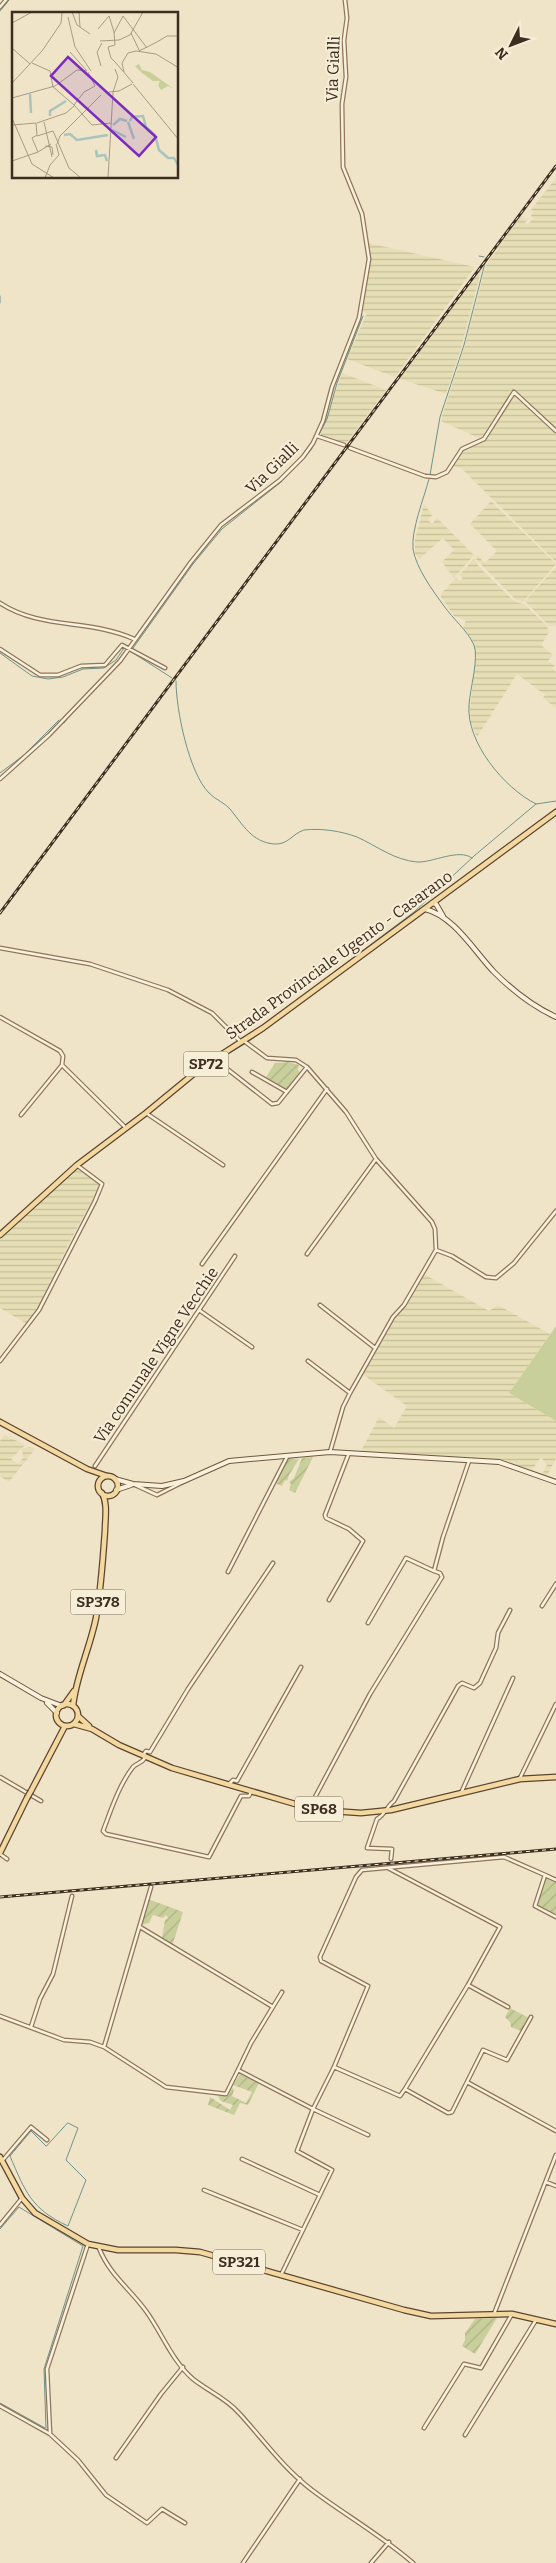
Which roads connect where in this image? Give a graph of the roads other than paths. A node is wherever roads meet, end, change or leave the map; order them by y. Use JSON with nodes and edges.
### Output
{"nodes":[{"id":1,"x":6,"y":0,"type":"edge"},
{"id":2,"x":345,"y":0,"type":"edge"},
{"id":3,"x":0,"y":7,"type":"edge"},
{"id":4,"x":556,"y":431,"type":"edge"},
{"id":5,"x":316,"y":436,"type":"junction"},
{"id":6,"x":344,"y":445,"type":"dead end"},
{"id":7,"x":350,"y":448,"type":"dead end"},
{"id":8,"x":0,"y":603,"type":"edge"},
{"id":9,"x":134,"y":639,"type":"junction"},
{"id":10,"x":131,"y":648,"type":"junction"},
{"id":11,"x":0,"y":649,"type":"edge"},
{"id":12,"x":165,"y":668,"type":"dead end"},
{"id":13,"x":0,"y":779,"type":"edge"},
{"id":14,"x":556,"y":812,"type":"edge"},
{"id":15,"x":442,"y":895,"type":"junction"},
{"id":16,"x":431,"y":903,"type":"junction"},
{"id":17,"x":424,"y":908,"type":"junction"},
{"id":18,"x":438,"y":910,"type":"junction"},
{"id":19,"x":0,"y":948,"type":"edge"},
{"id":20,"x":0,"y":1017,"type":"edge"},
{"id":21,"x":556,"y":1017,"type":"edge"},
{"id":22,"x":244,"y":1042,"type":"junction"},
{"id":23,"x":62,"y":1065,"type":"junction"},
{"id":24,"x":307,"y":1067,"type":"junction"},
{"id":25,"x":226,"y":1068,"type":"dead end"},
{"id":26,"x":252,"y":1072,"type":"dead end"},
{"id":27,"x":326,"y":1089,"type":"junction"},
{"id":28,"x":287,"y":1092,"type":"junction"},
{"id":29,"x":21,"y":1115,"type":"dead end"},
{"id":30,"x":148,"y":1115,"type":"junction"},
{"id":31,"x":126,"y":1128,"type":"junction"},
{"id":32,"x":376,"y":1159,"type":"junction"},
{"id":33,"x":223,"y":1165,"type":"dead end"},
{"id":34,"x":78,"y":1166,"type":"junction"},
{"id":35,"x":556,"y":1211,"type":"edge"},
{"id":36,"x":0,"y":1235,"type":"edge"},
{"id":37,"x":436,"y":1250,"type":"junction"},
{"id":38,"x":307,"y":1254,"type":"dead end"},
{"id":39,"x":235,"y":1256,"type":"dead end"},
{"id":40,"x":202,"y":1264,"type":"dead end"},
{"id":41,"x":320,"y":1304,"type":"dead end"},
{"id":42,"x":199,"y":1310,"type":"junction"},
{"id":43,"x":252,"y":1347,"type":"dead end"},
{"id":44,"x":375,"y":1348,"type":"junction"},
{"id":45,"x":308,"y":1361,"type":"dead end"},
{"id":46,"x":0,"y":1362,"type":"edge"},
{"id":47,"x":350,"y":1393,"type":"junction"},
{"id":48,"x":0,"y":1422,"type":"edge"},
{"id":49,"x":330,"y":1452,"type":"junction"},
{"id":50,"x":349,"y":1453,"type":"junction"},
{"id":51,"x":288,"y":1455,"type":"junction"},
{"id":52,"x":470,"y":1460,"type":"junction"},
{"id":53,"x":95,"y":1466,"type":"dead end"},
{"id":54,"x":87,"y":1470,"type":"junction"},
{"id":55,"x":107,"y":1476,"type":"junction"},
{"id":56,"x":115,"y":1479,"type":"junction"},
{"id":57,"x":184,"y":1481,"type":"junction"},
{"id":58,"x":556,"y":1482,"type":"edge"},
{"id":59,"x":98,"y":1484,"type":"junction"},
{"id":60,"x":133,"y":1484,"type":"junction"},
{"id":61,"x":116,"y":1490,"type":"junction"},
{"id":62,"x":102,"y":1493,"type":"junction"},
{"id":63,"x":111,"y":1495,"type":"junction"},
{"id":64,"x":106,"y":1514,"type":"junction"},
{"id":65,"x":273,"y":1564,"type":"dead end"},
{"id":66,"x":434,"y":1571,"type":"junction"},
{"id":67,"x":228,"y":1572,"type":"dead end"},
{"id":68,"x":556,"y":1584,"type":"edge"},
{"id":69,"x":329,"y":1600,"type":"dead end"},
{"id":70,"x":542,"y":1606,"type":"dead end"},
{"id":71,"x":510,"y":1610,"type":"dead end"},
{"id":72,"x":368,"y":1623,"type":"dead end"},
{"id":73,"x":301,"y":1667,"type":"dead end"},
{"id":74,"x":0,"y":1674,"type":"edge"},
{"id":75,"x":513,"y":1678,"type":"dead end"},
{"id":76,"x":76,"y":1688,"type":"junction"},
{"id":77,"x":41,"y":1698,"type":"junction"},
{"id":78,"x":556,"y":1704,"type":"edge"},
{"id":79,"x":63,"y":1705,"type":"junction"},
{"id":80,"x":73,"y":1706,"type":"junction"},
{"id":81,"x":57,"y":1714,"type":"junction"},
{"id":82,"x":78,"y":1716,"type":"junction"},
{"id":83,"x":58,"y":1722,"type":"junction"},
{"id":84,"x":74,"y":1724,"type":"junction"},
{"id":85,"x":65,"y":1726,"type":"junction"},
{"id":86,"x":92,"y":1729,"type":"junction"},
{"id":87,"x":54,"y":1744,"type":"junction"},
{"id":88,"x":144,"y":1757,"type":"junction"},
{"id":89,"x":0,"y":1777,"type":"edge"},
{"id":90,"x":556,"y":1777,"type":"edge"},
{"id":91,"x":520,"y":1779,"type":"junction"},
{"id":92,"x":229,"y":1785,"type":"junction"},
{"id":93,"x":252,"y":1791,"type":"junction"},
{"id":94,"x":461,"y":1793,"type":"junction"},
{"id":95,"x":41,"y":1801,"type":"dead end"},
{"id":96,"x":302,"y":1806,"type":"junction"},
{"id":97,"x":384,"y":1811,"type":"junction"},
{"id":98,"x":1,"y":1852,"type":"edge"},
{"id":99,"x":7,"y":1859,"type":"dead end"},
{"id":100,"x":391,"y":1859,"type":"dead end"},
{"id":101,"x":387,"y":1867,"type":"junction"},
{"id":102,"x":545,"y":1875,"type":"junction"},
{"id":103,"x":556,"y":1880,"type":"edge"},
{"id":104,"x":151,"y":1887,"type":"dead end"},
{"id":105,"x":72,"y":1896,"type":"dead end"},
{"id":106,"x":556,"y":1917,"type":"edge"},
{"id":107,"x":140,"y":1926,"type":"junction"},
{"id":108,"x":468,"y":1985,"type":"junction"},
{"id":109,"x":282,"y":1992,"type":"dead end"},
{"id":110,"x":273,"y":2007,"type":"junction"},
{"id":111,"x":508,"y":2007,"type":"dead end"},
{"id":112,"x":0,"y":2016,"type":"edge"},
{"id":113,"x":530,"y":2017,"type":"dead end"},
{"id":114,"x":32,"y":2027,"type":"junction"},
{"id":115,"x":104,"y":2047,"type":"junction"},
{"id":116,"x":334,"y":2067,"type":"junction"},
{"id":117,"x":238,"y":2070,"type":"junction"},
{"id":118,"x":467,"y":2082,"type":"junction"},
{"id":119,"x":405,"y":2089,"type":"junction"},
{"id":120,"x":314,"y":2109,"type":"junction"},
{"id":121,"x":556,"y":2131,"type":"edge"},
{"id":122,"x":368,"y":2135,"type":"dead end"},
{"id":123,"x":47,"y":2140,"type":"dead end"},
{"id":124,"x":556,"y":2155,"type":"edge"},
{"id":125,"x":1,"y":2159,"type":"edge"},
{"id":126,"x":242,"y":2159,"type":"dead end"},
{"id":127,"x":546,"y":2182,"type":"junction"},
{"id":128,"x":556,"y":2186,"type":"edge"},
{"id":129,"x":204,"y":2190,"type":"dead end"},
{"id":130,"x":320,"y":2195,"type":"junction"},
{"id":131,"x":22,"y":2198,"type":"junction"},
{"id":132,"x":0,"y":2225,"type":"edge"},
{"id":133,"x":303,"y":2230,"type":"junction"},
{"id":134,"x":88,"y":2244,"type":"junction"},
{"id":135,"x":99,"y":2248,"type":"junction"},
{"id":136,"x":281,"y":2275,"type":"junction"},
{"id":137,"x":494,"y":2314,"type":"junction"},
{"id":138,"x":512,"y":2314,"type":"junction"},
{"id":139,"x":537,"y":2318,"type":"junction"},
{"id":140,"x":556,"y":2324,"type":"edge"},
{"id":141,"x":183,"y":2367,"type":"junction"},
{"id":142,"x":0,"y":2406,"type":"edge"},
{"id":143,"x":424,"y":2428,"type":"dead end"},
{"id":144,"x":50,"y":2434,"type":"junction"},
{"id":145,"x":465,"y":2436,"type":"dead end"},
{"id":146,"x":116,"y":2458,"type":"dead end"},
{"id":147,"x":300,"y":2479,"type":"junction"},
{"id":148,"x":184,"y":2523,"type":"dead end"},
{"id":149,"x":389,"y":2542,"type":"junction"},
{"id":150,"x":243,"y":2563,"type":"edge"},
{"id":151,"x":371,"y":2563,"type":"edge"},
{"id":152,"x":413,"y":2563,"type":"edge"}],
"edges":[{"from":1,"to":3,"type":"street"},
{"from":2,"to":5,"type":"street","name":"Via Gialli"},
{"from":4,"to":7,"type":"street"},
{"from":5,"to":6,"type":"street"},
{"from":5,"to":9,"type":"street","name":"Via Gialli"},
{"from":8,"to":9,"type":"street"},
{"from":9,"to":10,"type":"street","name":"Via Gialli"},
{"from":10,"to":11,"type":"street"},
{"from":10,"to":12,"type":"street"},
{"from":10,"to":13,"type":"street","name":"Via Gialli"},
{"from":14,"to":15,"type":"main road","name":"Strada Provinciale Ugento - Casarano","number":"SP72"},
{"from":15,"to":16,"type":"main road","name":"Strada Provinciale Ugento - Casarano","number":"SP72"},
{"from":15,"to":18,"type":"main road"},
{"from":16,"to":17,"type":"main road","name":"Strada Provinciale Ugento - Casarano","number":"SP72"},
{"from":16,"to":18,"type":"main road"},
{"from":17,"to":18,"type":"main road"},
{"from":17,"to":22,"type":"main road","name":"Strada Provinciale Ugento - Casarano","number":"SP72"},
{"from":18,"to":21,"type":"main road"},
{"from":19,"to":22,"type":"street"},
{"from":20,"to":23,"type":"street"},
{"from":22,"to":24,"type":"street"},
{"from":22,"to":30,"type":"main road","name":"Strada Provinciale Ugento - Casarano","number":"SP72"},
{"from":23,"to":29,"type":"street"},
{"from":23,"to":31,"type":"street"},
{"from":24,"to":27,"type":"street"},
{"from":24,"to":28,"type":"street"},
{"from":25,"to":28,"type":"street"},
{"from":26,"to":28,"type":"street"},
{"from":27,"to":32,"type":"street"},
{"from":27,"to":40,"type":"street"},
{"from":30,"to":31,"type":"main road","name":"Strada Provinciale Ugento - Casarano","number":"SP72"},
{"from":30,"to":33,"type":"street"},
{"from":31,"to":34,"type":"main road","name":"Strada Provinciale Ugento - Casarano","number":"SP72"},
{"from":32,"to":37,"type":"street"},
{"from":32,"to":38,"type":"street"},
{"from":34,"to":36,"type":"main road","name":"Strada Provinciale Ugento - Casarano","number":"SP72"},
{"from":34,"to":46,"type":"street"},
{"from":35,"to":37,"type":"street"},
{"from":37,"to":44,"type":"street"},
{"from":39,"to":42,"type":"street","name":"Via comunale Vigne Vecchie"},
{"from":41,"to":44,"type":"street"},
{"from":42,"to":43,"type":"street"},
{"from":42,"to":53,"type":"street","name":"Via comunale Vigne Vecchie"},
{"from":44,"to":47,"type":"street"},
{"from":45,"to":47,"type":"street"},
{"from":47,"to":49,"type":"street"},
{"from":48,"to":54,"type":"main road","number":"SP378"},
{"from":49,"to":50,"type":"main road"},
{"from":49,"to":51,"type":"main road"},
{"from":50,"to":52,"type":"main road"},
{"from":50,"to":69,"type":"street"},
{"from":51,"to":57,"type":"main road"},
{"from":51,"to":67,"type":"street"},
{"from":52,"to":58,"type":"main road"},
{"from":52,"to":66,"type":"street"},
{"from":54,"to":55,"type":"main road","number":"SP378"},
{"from":54,"to":59,"type":"main road","number":"SP378"},
{"from":55,"to":56,"type":"main road","number":"SP378"},
{"from":55,"to":59,"type":"main road"},
{"from":56,"to":60,"type":"main road"},
{"from":56,"to":61,"type":"main road"},
{"from":57,"to":60,"type":"main road"},
{"from":57,"to":60,"type":"street"},
{"from":59,"to":62,"type":"main road","number":"SP378"},
{"from":60,"to":61,"type":"main road"},
{"from":61,"to":63,"type":"main road"},
{"from":62,"to":63,"type":"main road"},
{"from":62,"to":64,"type":"main road","number":"SP378"},
{"from":63,"to":64,"type":"main road","number":"SP378"},
{"from":64,"to":76,"type":"main road","number":"SP378"},
{"from":65,"to":88,"type":"street"},
{"from":66,"to":72,"type":"street"},
{"from":66,"to":96,"type":"street"},
{"from":68,"to":70,"type":"street"},
{"from":71,"to":97,"type":"street"},
{"from":73,"to":92,"type":"street"},
{"from":74,"to":77,"type":"main road"},
{"from":75,"to":94,"type":"street"},
{"from":76,"to":79,"type":"main road","number":"SP378"},
{"from":76,"to":80,"type":"main road","number":"SP378"},
{"from":77,"to":79,"type":"main road"},
{"from":77,"to":81,"type":"main road"},
{"from":78,"to":91,"type":"street"},
{"from":79,"to":80,"type":"main road"},
{"from":79,"to":81,"type":"main road","number":"SP378"},
{"from":80,"to":82,"type":"main road"},
{"from":81,"to":83,"type":"main road"},
{"from":82,"to":84,"type":"main road"},
{"from":82,"to":86,"type":"main road","number":"SP68"},
{"from":83,"to":85,"type":"main road"},
{"from":83,"to":87,"type":"main road"},
{"from":84,"to":85,"type":"main road"},
{"from":84,"to":86,"type":"main road","number":"SP68"},
{"from":85,"to":87,"type":"main road"},
{"from":86,"to":88,"type":"main road","number":"SP68"},
{"from":87,"to":98,"type":"main road","bridge":true},
{"from":88,"to":92,"type":"main road","number":"SP68"},
{"from":88,"to":93,"type":"street"},
{"from":89,"to":95,"type":"street"},
{"from":90,"to":91,"type":"main road","number":"SP68"},
{"from":91,"to":94,"type":"main road","number":"SP68"},
{"from":92,"to":93,"type":"main road","number":"SP68"},
{"from":93,"to":96,"type":"main road","number":"SP68"},
{"from":94,"to":97,"type":"main road","number":"SP68"},
{"from":96,"to":97,"type":"main road","number":"SP68"},
{"from":97,"to":100,"type":"street"},
{"from":98,"to":99,"type":"street"},
{"from":101,"to":102,"type":"street"},
{"from":101,"to":108,"type":"street"},
{"from":101,"to":116,"type":"street"},
{"from":102,"to":103,"type":"street"},
{"from":102,"to":106,"type":"street"},
{"from":104,"to":107,"type":"street"},
{"from":105,"to":114,"type":"street"},
{"from":107,"to":110,"type":"street"},
{"from":107,"to":115,"type":"street"},
{"from":108,"to":111,"type":"street"},
{"from":108,"to":119,"type":"street"},
{"from":109,"to":110,"type":"street"},
{"from":110,"to":117,"type":"street"},
{"from":112,"to":114,"type":"street"},
{"from":113,"to":118,"type":"street"},
{"from":114,"to":115,"type":"street"},
{"from":115,"to":117,"type":"street"},
{"from":116,"to":119,"type":"street"},
{"from":116,"to":120,"type":"street"},
{"from":117,"to":120,"type":"street"},
{"from":118,"to":119,"type":"street"},
{"from":118,"to":121,"type":"street"},
{"from":120,"to":122,"type":"street"},
{"from":120,"to":130,"type":"street"},
{"from":123,"to":125,"type":"street"},
{"from":124,"to":127,"type":"street"},
{"from":125,"to":131,"type":"main road","number":"SP321"},
{"from":126,"to":130,"type":"street"},
{"from":127,"to":128,"type":"street"},
{"from":127,"to":137,"type":"street"},
{"from":129,"to":133,"type":"street"},
{"from":130,"to":133,"type":"street"},
{"from":131,"to":132,"type":"street"},
{"from":131,"to":134,"type":"main road","number":"SP321"},
{"from":133,"to":136,"type":"street"},
{"from":134,"to":135,"type":"main road","number":"SP321"},
{"from":134,"to":144,"type":"street"},
{"from":135,"to":136,"type":"main road","number":"SP321"},
{"from":135,"to":141,"type":"street"},
{"from":136,"to":137,"type":"main road","number":"SP321"},
{"from":137,"to":138,"type":"main road","number":"SP321"},
{"from":138,"to":139,"type":"main road","number":"SP321"},
{"from":138,"to":143,"type":"street"},
{"from":139,"to":140,"type":"main road","number":"SP321"},
{"from":139,"to":145,"type":"street"},
{"from":141,"to":146,"type":"street"},
{"from":141,"to":147,"type":"street"},
{"from":142,"to":144,"type":"street"},
{"from":144,"to":148,"type":"street"},
{"from":147,"to":149,"type":"street"},
{"from":147,"to":150,"type":"street"},
{"from":149,"to":151,"type":"street"},
{"from":149,"to":152,"type":"street"}]}
